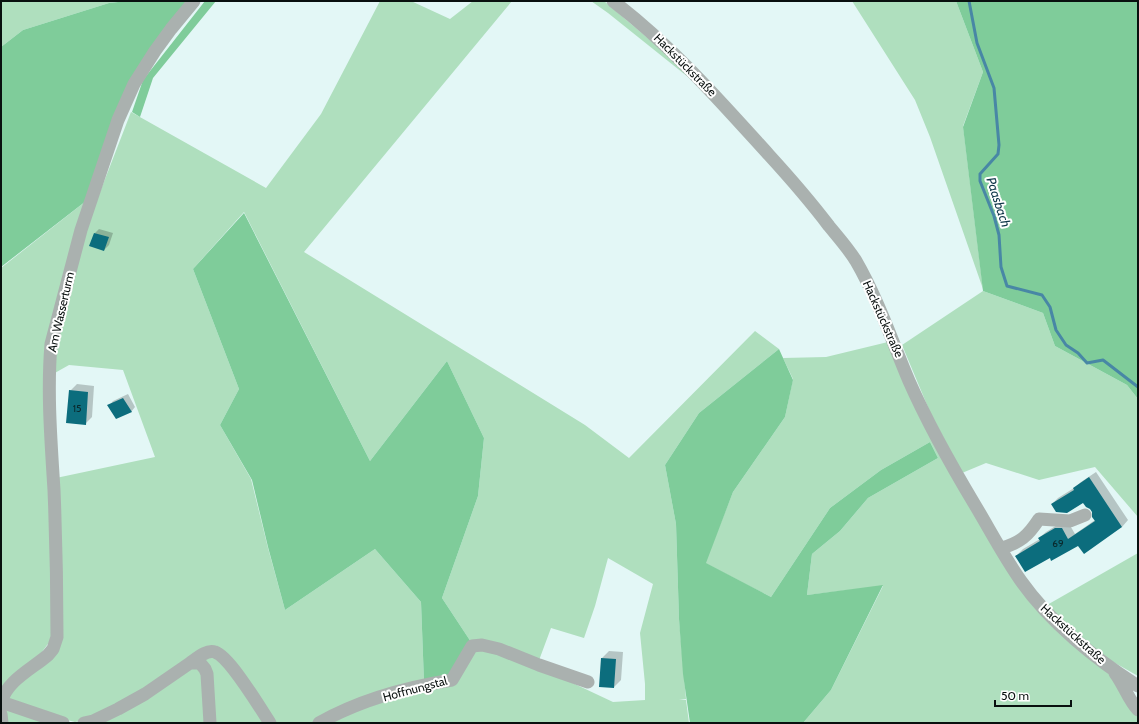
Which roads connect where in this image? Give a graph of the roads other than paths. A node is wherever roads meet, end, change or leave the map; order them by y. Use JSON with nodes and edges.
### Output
{"nodes":[{"id":1,"x":194,"y":1,"type":"edge"},
{"id":2,"x":613,"y":1,"type":"edge"},
{"id":3,"x":1085,"y":515,"type":"dead end"},
{"id":4,"x":1001,"y":548,"type":"junction"},
{"id":5,"x":190,"y":663,"type":"junction"},
{"id":6,"x":1109,"y":666,"type":"junction"},
{"id":7,"x":588,"y":682,"type":"dead end"},
{"id":8,"x":1138,"y":686,"type":"edge"},
{"id":9,"x":1,"y":702,"type":"edge"},
{"id":10,"x":1138,"y":710,"type":"edge"},
{"id":11,"x":1,"y":714,"type":"edge"},
{"id":12,"x":2,"y":723,"type":"edge"},
{"id":13,"x":63,"y":723,"type":"edge"},
{"id":14,"x":84,"y":723,"type":"edge"},
{"id":15,"x":210,"y":723,"type":"edge"},
{"id":16,"x":270,"y":723,"type":"edge"},
{"id":17,"x":319,"y":723,"type":"edge"}],
"edges":[{"from":1,"to":9,"type":"street","name":"Am Wasserturm"},
{"from":2,"to":4,"type":"street","name":"Hackstückstraße"},
{"from":3,"to":4,"type":"street"},
{"from":4,"to":6,"type":"street","name":"Hackstückstraße"},
{"from":5,"to":14,"type":"street"},
{"from":5,"to":15,"type":"street"},
{"from":5,"to":16,"type":"street"},
{"from":6,"to":8,"type":"street","name":"Hackstückstraße"},
{"from":6,"to":10,"type":"street","name":"Hackstückstraße"},
{"from":7,"to":17,"type":"street","name":"Hoffnungstal"},
{"from":9,"to":13,"type":"street"},
{"from":11,"to":12,"type":"street"}]}
